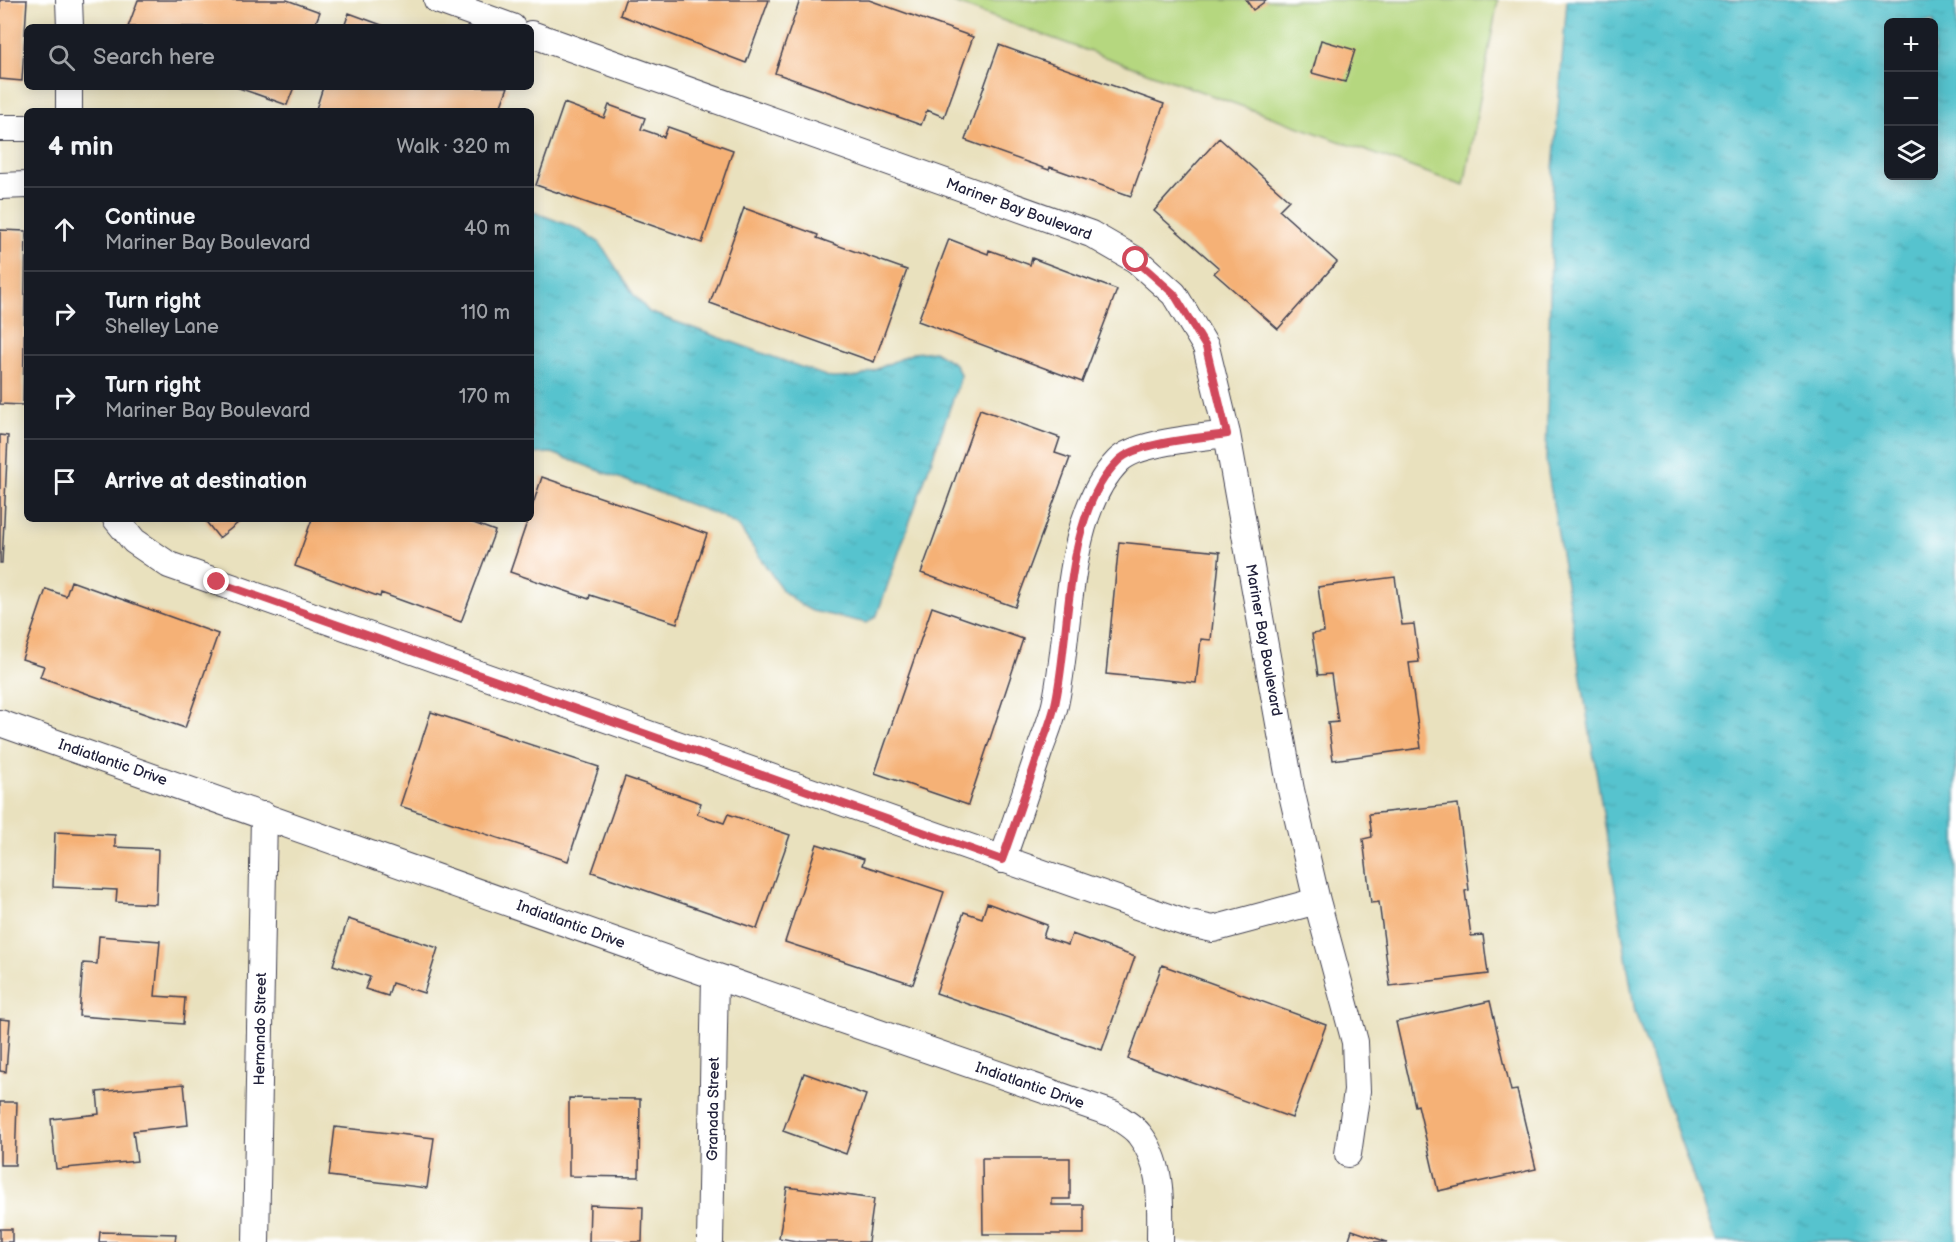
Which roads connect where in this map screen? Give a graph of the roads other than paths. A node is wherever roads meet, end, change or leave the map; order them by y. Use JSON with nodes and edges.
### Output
{"nodes":[{"id":1,"x":69,"y":0,"type":"edge"},
{"id":2,"x":437,"y":0,"type":"edge"},
{"id":3,"x":70,"y":24,"type":"edge"},
{"id":4,"x":504,"y":24,"type":"edge"},
{"id":5,"x":534,"y":35,"type":"edge"},
{"id":6,"x":69,"y":90,"type":"edge"},
{"id":7,"x":69,"y":108,"type":"edge"},
{"id":8,"x":0,"y":128,"type":"edge"},
{"id":9,"x":24,"y":128,"type":"edge"},
{"id":10,"x":24,"y":185,"type":"edge"},
{"id":11,"x":0,"y":186,"type":"edge"},
{"id":12,"x":1227,"y":434,"type":"junction"},
{"id":13,"x":118,"y":522,"type":"edge"},
{"id":14,"x":0,"y":723,"type":"edge"},
{"id":15,"x":264,"y":815,"type":"junction"},
{"id":16,"x":1002,"y":860,"type":"junction"},
{"id":17,"x":1317,"y":901,"type":"junction"},
{"id":18,"x":715,"y":976,"type":"junction"},
{"id":19,"x":1348,"y":1154,"type":"dead end"},
{"id":20,"x":256,"y":1242,"type":"edge"},
{"id":21,"x":710,"y":1242,"type":"edge"},
{"id":22,"x":1160,"y":1242,"type":"edge"}],
"edges":[{"from":1,"to":3,"type":"street"},
{"from":2,"to":4,"type":"street"},
{"from":5,"to":12,"type":"street","name":"Mariner Bay Boulevard"},
{"from":6,"to":7,"type":"street"},
{"from":8,"to":9,"type":"street"},
{"from":10,"to":11,"type":"street"},
{"from":12,"to":16,"type":"street"},
{"from":12,"to":17,"type":"street","name":"Mariner Bay Boulevard"},
{"from":13,"to":16,"type":"street"},
{"from":14,"to":15,"type":"street","name":"Indiatlantic Drive"},
{"from":15,"to":18,"type":"street","name":"Indiatlantic Drive"},
{"from":15,"to":20,"type":"street","name":"Hernando Street"},
{"from":16,"to":17,"type":"street"},
{"from":17,"to":19,"type":"street","name":"Mariner Bay Boulevard"},
{"from":18,"to":21,"type":"street","name":"Granada Street"},
{"from":18,"to":22,"type":"street","name":"Indiatlantic Drive"}]}
